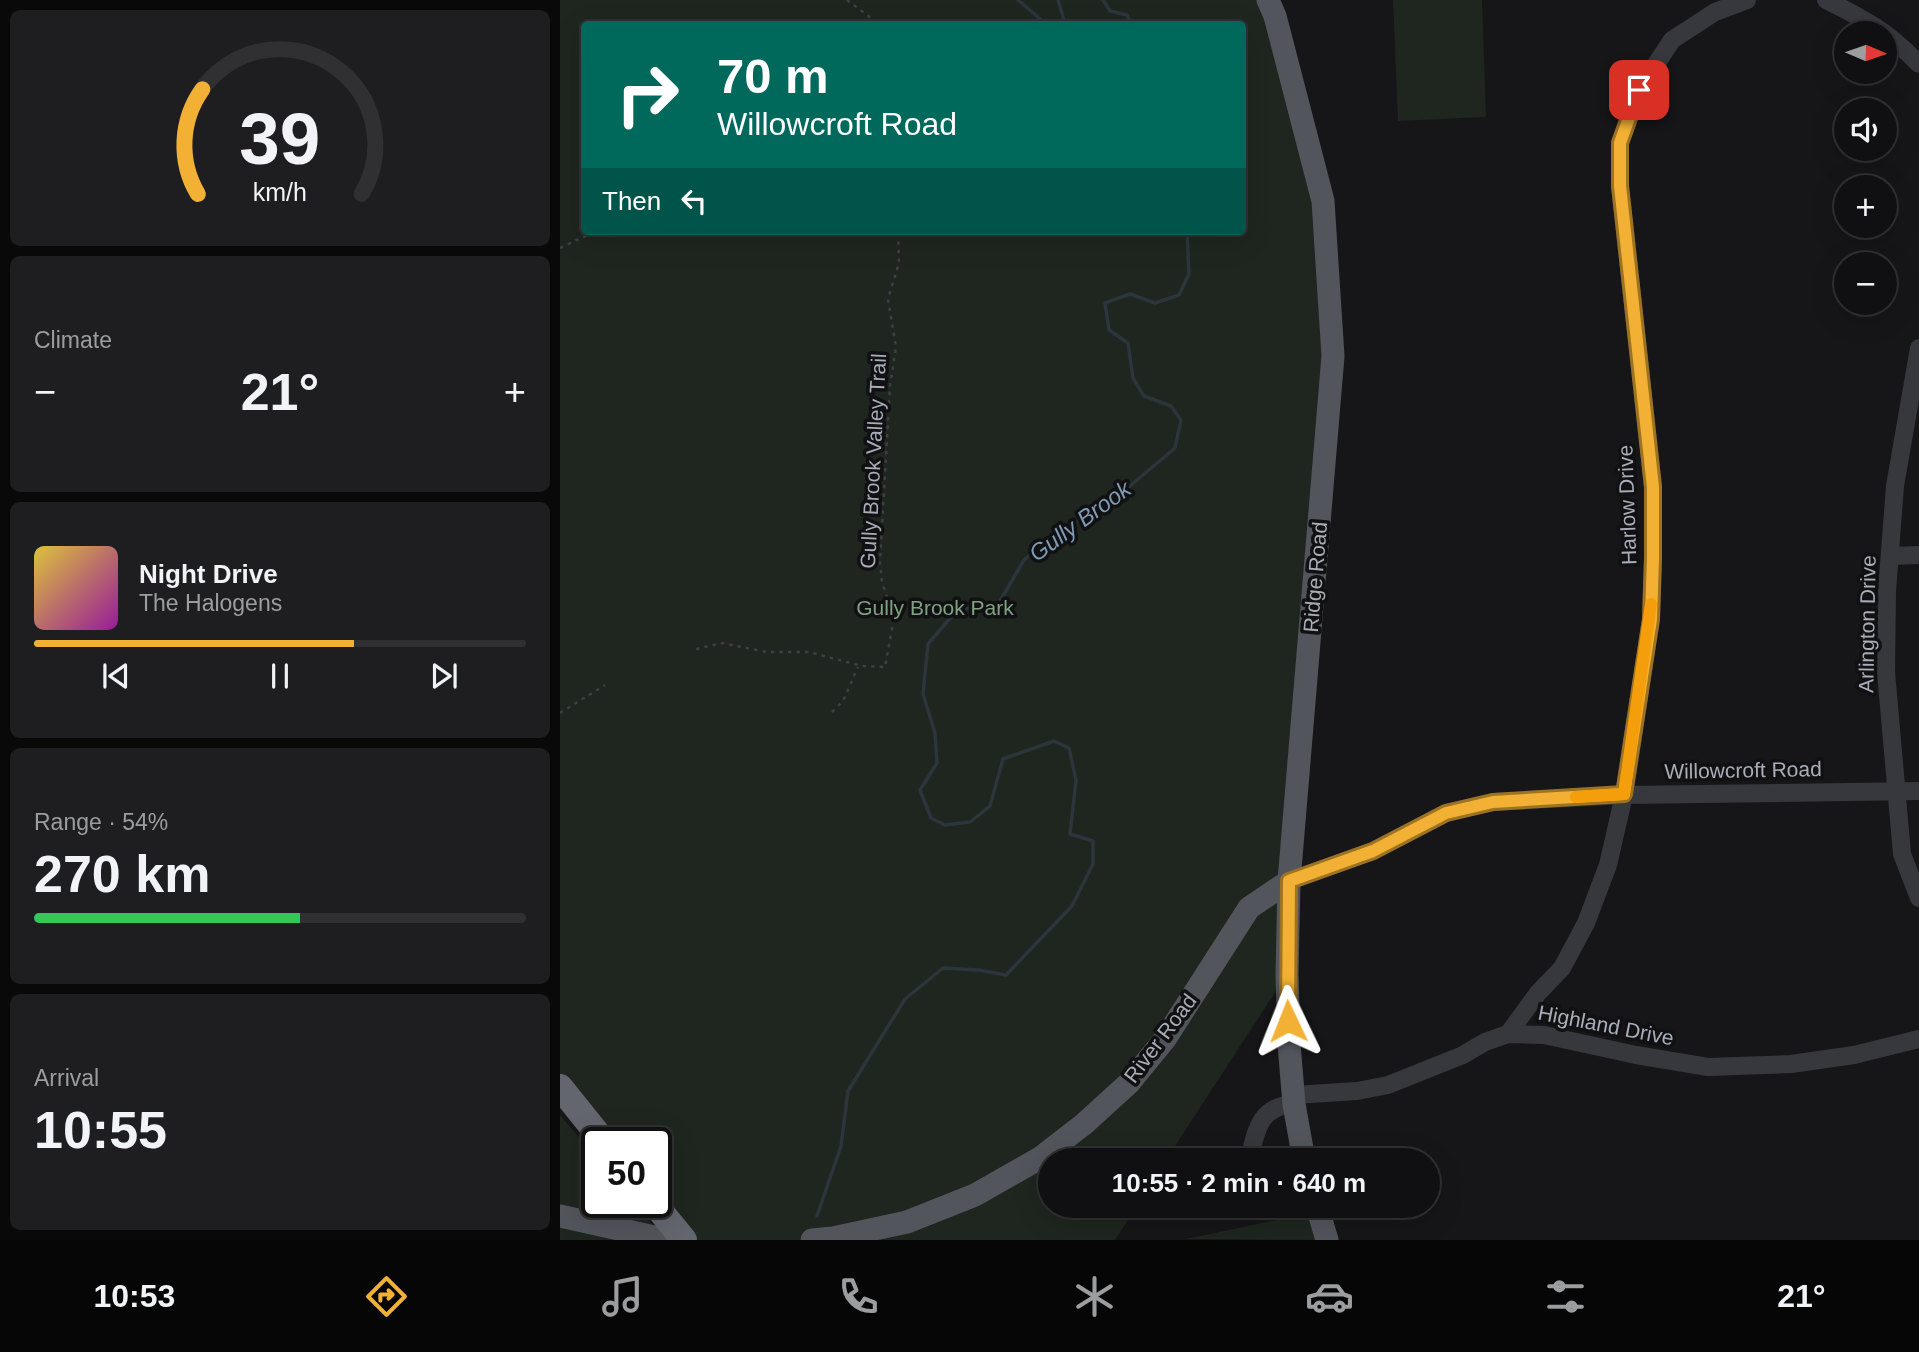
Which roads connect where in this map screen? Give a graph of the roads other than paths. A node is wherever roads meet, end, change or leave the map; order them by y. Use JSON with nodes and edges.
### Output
{"nodes":[{"id":1,"x":1268,"y":0,"type":"edge"},
{"id":2,"x":1747,"y":0,"type":"edge"},
{"id":3,"x":1826,"y":0,"type":"edge"},
{"id":4,"x":1919,"y":64,"type":"edge"},
{"id":5,"x":1919,"y":348,"type":"edge"},
{"id":6,"x":1919,"y":555,"type":"edge"},
{"id":7,"x":1890,"y":556,"type":"junction"},
{"id":8,"x":1895,"y":791,"type":"junction"},
{"id":9,"x":1919,"y":791,"type":"edge"},
{"id":10,"x":1624,"y":794,"type":"junction"},
{"id":11,"x":1289,"y":881,"type":"junction"},
{"id":12,"x":1919,"y":898,"type":"edge"},
{"id":13,"x":1508,"y":1034,"type":"junction"},
{"id":14,"x":1919,"y":1039,"type":"edge"},
{"id":15,"x":560,"y":1087,"type":"edge"},
{"id":16,"x":1294,"y":1100,"type":"junction"},
{"id":17,"x":592,"y":1127,"type":"edge"},
{"id":18,"x":1252,"y":1148,"type":"edge"},
{"id":19,"x":1302,"y":1148,"type":"edge"},
{"id":20,"x":560,"y":1216,"type":"edge"},
{"id":21,"x":666,"y":1218,"type":"edge"},
{"id":22,"x":1321,"y":1218,"type":"edge"},
{"id":23,"x":668,"y":1240,"type":"edge"},
{"id":24,"x":684,"y":1240,"type":"edge"},
{"id":25,"x":812,"y":1240,"type":"edge"},
{"id":26,"x":1327,"y":1240,"type":"edge"}],
"edges":[{"from":1,"to":11,"type":"main road","name":"Ridge Road"},
{"from":2,"to":10,"type":"street","name":"Harlow Drive"},
{"from":3,"to":4,"type":"street"},
{"from":5,"to":7,"type":"street","name":"Arlington Drive"},
{"from":6,"to":7,"type":"street"},
{"from":7,"to":8,"type":"street","name":"Arlington Drive"},
{"from":8,"to":9,"type":"street","name":"Willowcroft Road"},
{"from":8,"to":10,"type":"street","name":"Willowcroft Road"},
{"from":8,"to":12,"type":"street","name":"Arlington Drive"},
{"from":10,"to":11,"type":"street","name":"Willowcroft Road"},
{"from":10,"to":13,"type":"street","name":"Harlow Drive"},
{"from":11,"to":16,"type":"main road","name":"Ridge Road"},
{"from":11,"to":25,"type":"main road","name":"River Road"},
{"from":13,"to":14,"type":"street","name":"Highland Drive"},
{"from":13,"to":16,"type":"street","name":"Highland Drive"},
{"from":15,"to":17,"type":"highway"},
{"from":16,"to":18,"type":"street","name":"Highland Drive"},
{"from":16,"to":19,"type":"main road","name":"Ridge Road"},
{"from":20,"to":23,"type":"main road"},
{"from":21,"to":24,"type":"highway"},
{"from":22,"to":26,"type":"main road"}]}
